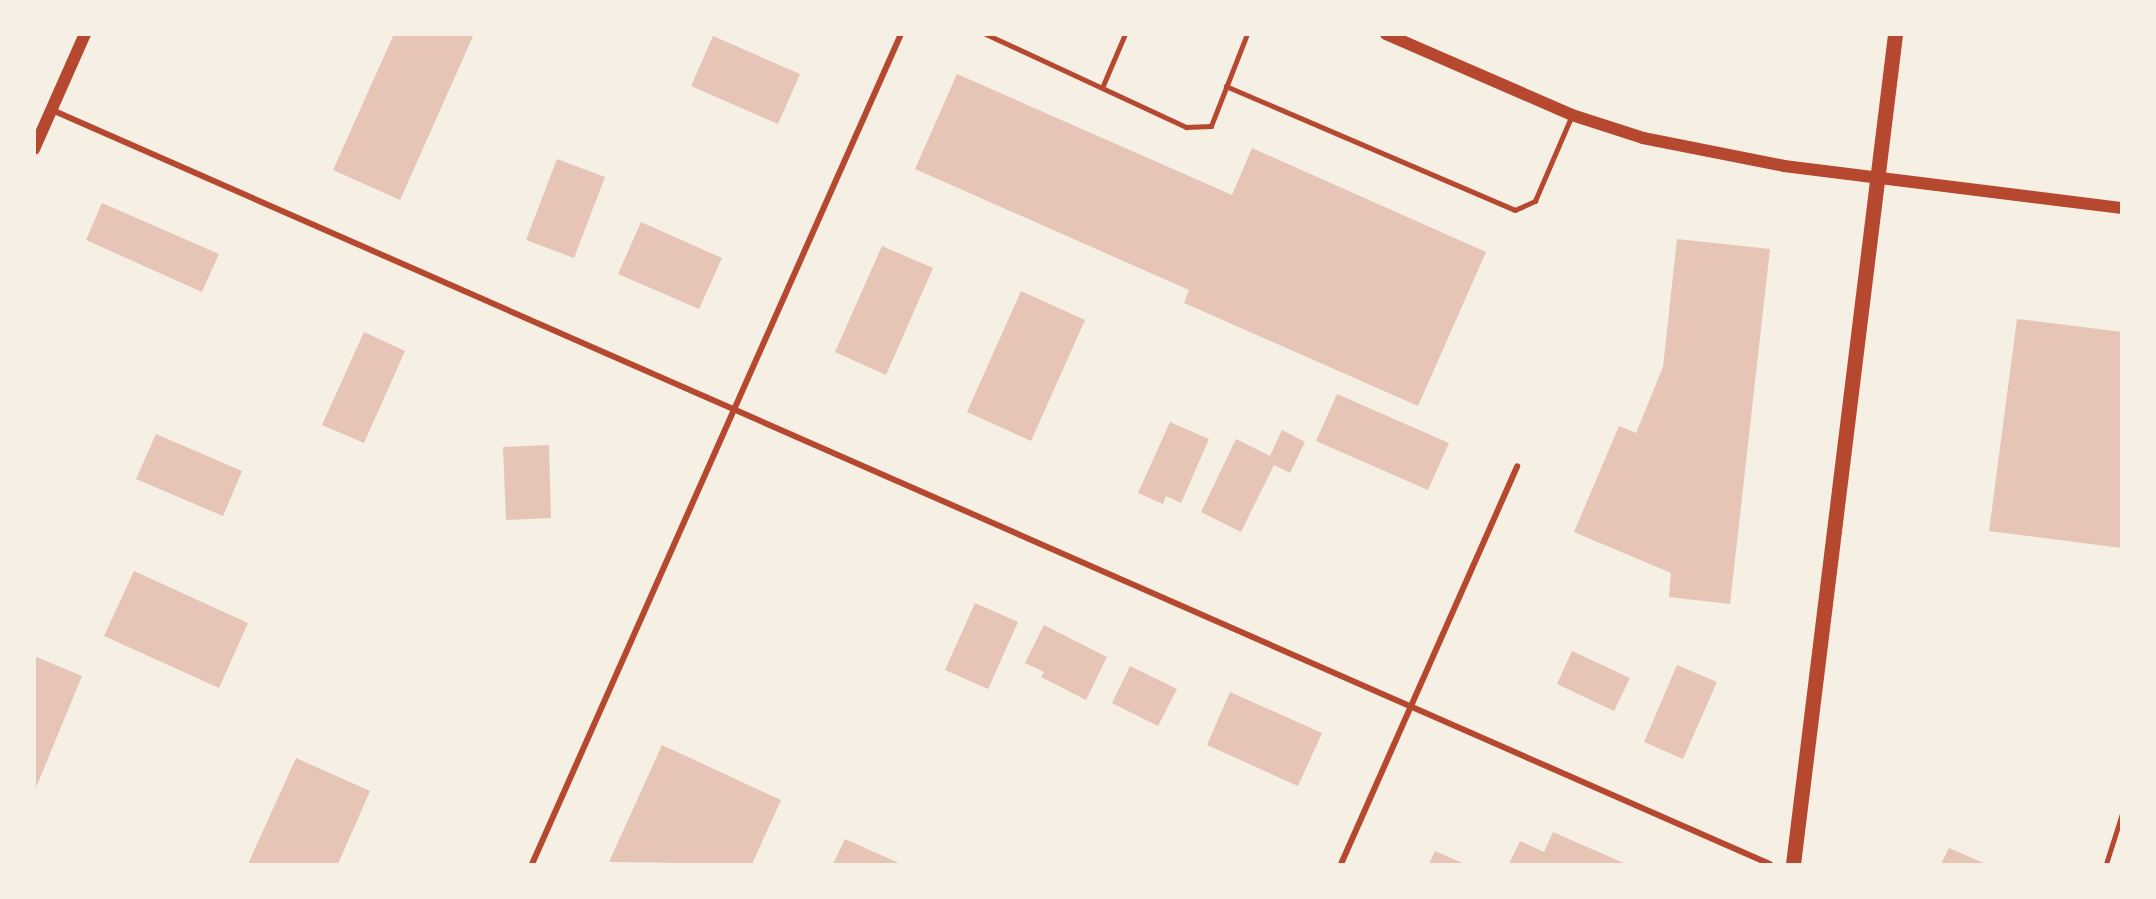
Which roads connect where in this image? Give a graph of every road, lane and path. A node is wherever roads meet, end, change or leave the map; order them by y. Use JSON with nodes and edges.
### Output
{"nodes":[{"id":1,"x":85,"y":34,"type":"edge"},
{"id":2,"x":901,"y":34,"type":"edge"},
{"id":3,"x":986,"y":34,"type":"edge"},
{"id":4,"x":1005,"y":34,"type":"edge"},
{"id":5,"x":1125,"y":34,"type":"edge"},
{"id":6,"x":1247,"y":34,"type":"edge"},
{"id":7,"x":1386,"y":34,"type":"edge"},
{"id":8,"x":1894,"y":34,"type":"edge"},
{"id":9,"x":1002,"y":42,"type":"junction"},
{"id":10,"x":1226,"y":86,"type":"junction"},
{"id":11,"x":1102,"y":88,"type":"junction"},
{"id":12,"x":52,"y":110,"type":"junction"},
{"id":13,"x":1572,"y":116,"type":"junction"},
{"id":14,"x":34,"y":149,"type":"edge"},
{"id":15,"x":1878,"y":180,"type":"junction"},
{"id":16,"x":2121,"y":208,"type":"edge"},
{"id":17,"x":734,"y":410,"type":"junction"},
{"id":18,"x":1517,"y":466,"type":"dead end"},
{"id":19,"x":1411,"y":706,"type":"junction"},
{"id":20,"x":2121,"y":814,"type":"edge"},
{"id":21,"x":531,"y":864,"type":"edge"},
{"id":22,"x":1341,"y":864,"type":"edge"},
{"id":23,"x":1770,"y":864,"type":"edge"},
{"id":24,"x":1793,"y":864,"type":"edge"},
{"id":25,"x":2106,"y":864,"type":"edge"}],
"edges":[{"from":1,"to":12,"type":"main road"},
{"from":2,"to":17,"type":"street"},
{"from":3,"to":9,"type":"lane"},
{"from":4,"to":9,"type":"lane"},
{"from":5,"to":11,"type":"lane"},
{"from":6,"to":10,"type":"lane"},
{"from":7,"to":13,"type":"main road"},
{"from":8,"to":15,"type":"main road"},
{"from":9,"to":11,"type":"lane"},
{"from":10,"to":11,"type":"lane"},
{"from":10,"to":13,"type":"lane"},
{"from":12,"to":14,"type":"main road"},
{"from":12,"to":17,"type":"street"},
{"from":13,"to":15,"type":"main road"},
{"from":15,"to":16,"type":"main road"},
{"from":15,"to":24,"type":"main road"},
{"from":17,"to":19,"type":"street"},
{"from":17,"to":21,"type":"street"},
{"from":18,"to":19,"type":"street"},
{"from":19,"to":22,"type":"street"},
{"from":19,"to":23,"type":"street"},
{"from":20,"to":25,"type":"lane"}]}
